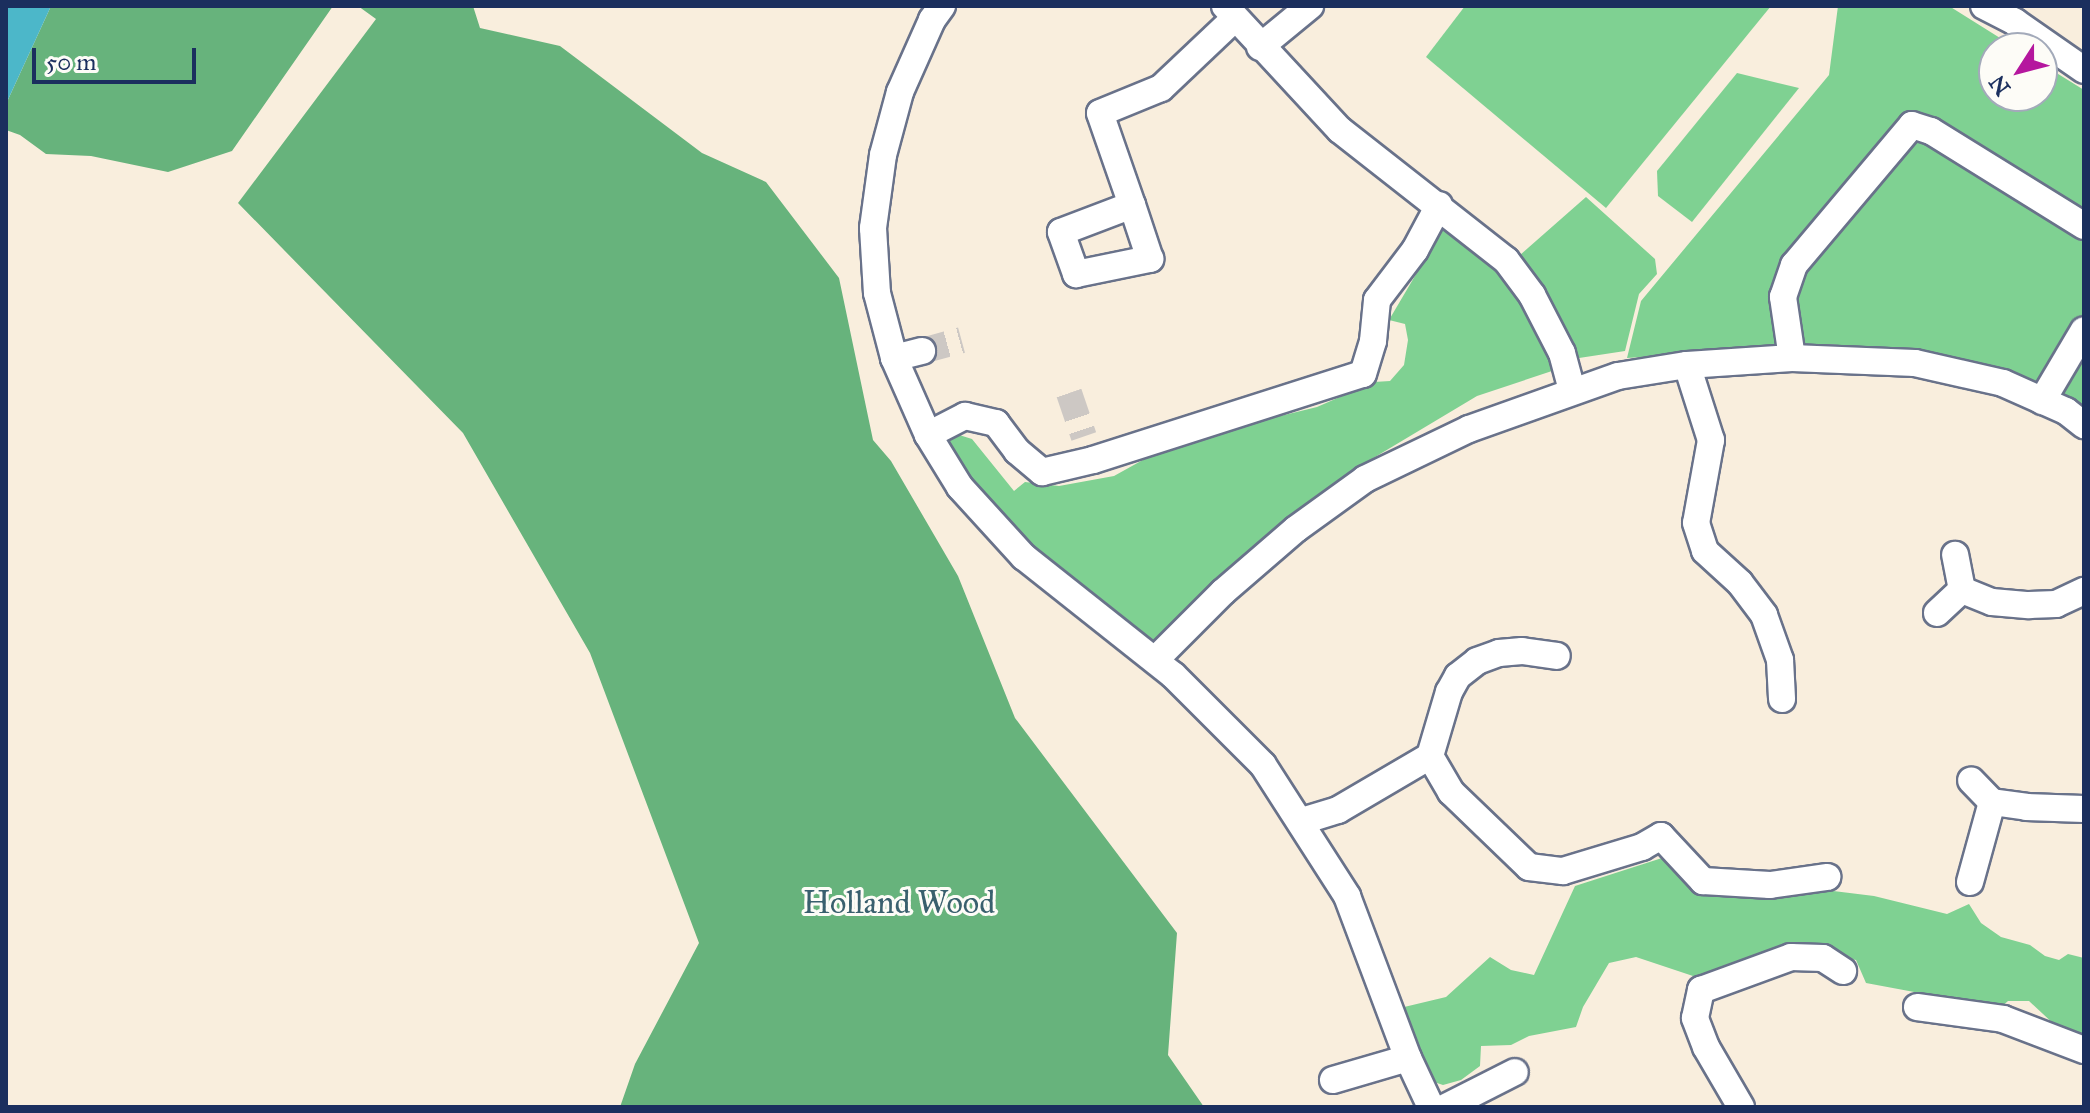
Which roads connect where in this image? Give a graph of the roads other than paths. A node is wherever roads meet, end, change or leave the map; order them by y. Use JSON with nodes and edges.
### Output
{"nodes":[{"id":1,"x":942,"y":6,"type":"edge"},
{"id":2,"x":1310,"y":6,"type":"edge"},
{"id":3,"x":1984,"y":6,"type":"edge"},
{"id":4,"x":1230,"y":12,"type":"edge"},
{"id":5,"x":1260,"y":47,"type":"junction"},
{"id":6,"x":2084,"y":70,"type":"edge"},
{"id":7,"x":1132,"y":205,"type":"dead end"},
{"id":8,"x":1439,"y":205,"type":"junction"},
{"id":9,"x":2084,"y":226,"type":"edge"},
{"id":10,"x":2084,"y":330,"type":"edge"},
{"id":11,"x":922,"y":351,"type":"tunnel mouth"},
{"id":12,"x":894,"y":358,"type":"junction"},
{"id":13,"x":1792,"y":358,"type":"junction"},
{"id":14,"x":1687,"y":365,"type":"junction"},
{"id":15,"x":1572,"y":391,"type":"junction"},
{"id":16,"x":2042,"y":401,"type":"junction"},
{"id":17,"x":2084,"y":425,"type":"edge"},
{"id":18,"x":928,"y":435,"type":"junction"},
{"id":19,"x":1955,"y":555,"type":"dead end"},
{"id":20,"x":1962,"y":590,"type":"junction"},
{"id":21,"x":2084,"y":591,"type":"edge"},
{"id":22,"x":1937,"y":613,"type":"dead end"},
{"id":23,"x":1557,"y":656,"type":"dead end"},
{"id":24,"x":1155,"y":660,"type":"junction"},
{"id":25,"x":1782,"y":699,"type":"dead end"},
{"id":26,"x":1430,"y":756,"type":"junction"},
{"id":27,"x":1971,"y":780,"type":"dead end"},
{"id":28,"x":1992,"y":802,"type":"junction"},
{"id":29,"x":2084,"y":809,"type":"edge"},
{"id":30,"x":1302,"y":821,"type":"junction"},
{"id":31,"x":1827,"y":877,"type":"dead end"},
{"id":32,"x":1970,"y":882,"type":"dead end"},
{"id":33,"x":1843,"y":971,"type":"dead end"},
{"id":34,"x":1917,"y":1007,"type":"dead end"},
{"id":35,"x":2084,"y":1050,"type":"edge"},
{"id":36,"x":1408,"y":1058,"type":"junction"},
{"id":37,"x":1515,"y":1072,"type":"dead end"},
{"id":38,"x":1333,"y":1080,"type":"dead end"},
{"id":39,"x":1431,"y":1107,"type":"edge"},
{"id":40,"x":1446,"y":1107,"type":"edge"},
{"id":41,"x":1741,"y":1107,"type":"edge"}],
"edges":[{"from":1,"to":12,"type":"street"},
{"from":2,"to":5,"type":"street"},
{"from":3,"to":6,"type":"street"},
{"from":4,"to":5,"type":"street"},
{"from":4,"to":7,"type":"street"},
{"from":5,"to":8,"type":"street"},
{"from":8,"to":15,"type":"street"},
{"from":8,"to":18,"type":"street"},
{"from":9,"to":13,"type":"street"},
{"from":10,"to":16,"type":"street"},
{"from":11,"to":12,"type":"street"},
{"from":12,"to":18,"type":"street"},
{"from":13,"to":14,"type":"street"},
{"from":13,"to":16,"type":"street"},
{"from":14,"to":15,"type":"street"},
{"from":14,"to":25,"type":"street"},
{"from":15,"to":24,"type":"street"},
{"from":16,"to":17,"type":"street"},
{"from":18,"to":24,"type":"street"},
{"from":19,"to":20,"type":"street"},
{"from":20,"to":21,"type":"street"},
{"from":20,"to":22,"type":"street"},
{"from":23,"to":26,"type":"street"},
{"from":24,"to":30,"type":"street"},
{"from":26,"to":30,"type":"street"},
{"from":26,"to":31,"type":"street"},
{"from":27,"to":28,"type":"street"},
{"from":28,"to":29,"type":"street"},
{"from":28,"to":32,"type":"street"},
{"from":30,"to":36,"type":"street"},
{"from":33,"to":41,"type":"street"},
{"from":34,"to":35,"type":"street"},
{"from":36,"to":38,"type":"street"},
{"from":36,"to":39,"type":"street"},
{"from":37,"to":40,"type":"street"}]}
